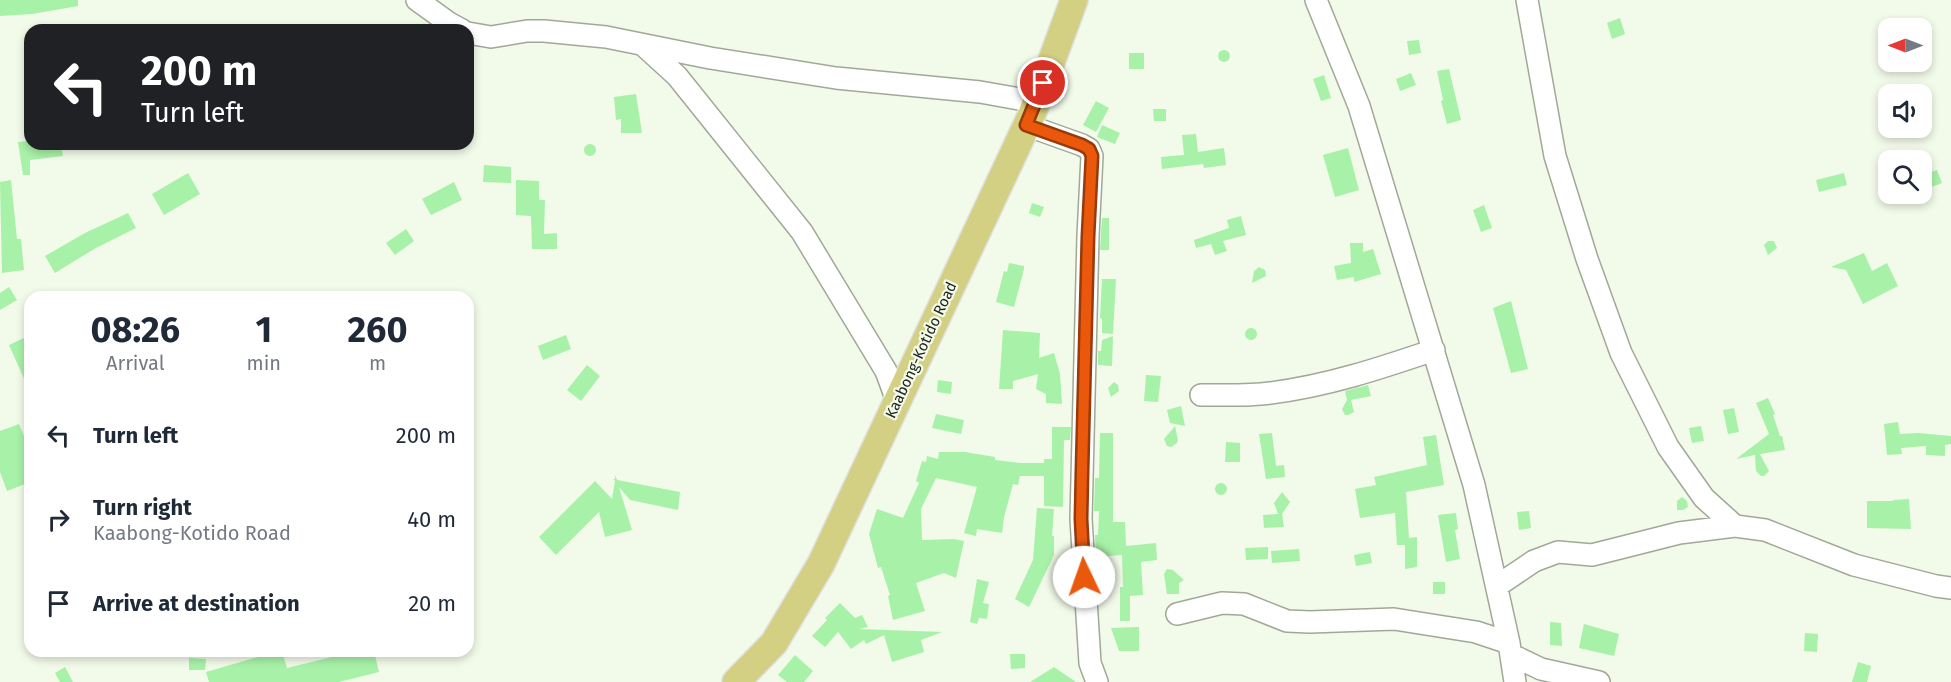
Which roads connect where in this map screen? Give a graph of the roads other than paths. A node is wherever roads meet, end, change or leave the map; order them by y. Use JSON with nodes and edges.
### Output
{"nodes":[{"id":1,"x":417,"y":0,"type":"edge"},
{"id":2,"x":1074,"y":0,"type":"edge"},
{"id":3,"x":1316,"y":0,"type":"edge"},
{"id":4,"x":1527,"y":0,"type":"edge"},
{"id":5,"x":450,"y":24,"type":"edge"},
{"id":6,"x":474,"y":34,"type":"edge"},
{"id":7,"x":643,"y":45,"type":"junction"},
{"id":8,"x":1031,"y":114,"type":"junction"},
{"id":9,"x":1434,"y":350,"type":"junction"},
{"id":10,"x":1202,"y":395,"type":"dead end"},
{"id":11,"x":897,"y":401,"type":"junction"},
{"id":12,"x":1735,"y":526,"type":"junction"},
{"id":13,"x":1497,"y":585,"type":"junction"},
{"id":14,"x":1951,"y":588,"type":"edge"},
{"id":15,"x":1177,"y":615,"type":"dead end"},
{"id":16,"x":1510,"y":649,"type":"junction"},
{"id":17,"x":1092,"y":676,"type":"edge"},
{"id":18,"x":736,"y":682,"type":"edge"},
{"id":19,"x":1515,"y":682,"type":"edge"},
{"id":20,"x":1529,"y":682,"type":"edge"},
{"id":21,"x":1599,"y":682,"type":"edge"}],
"edges":[{"from":1,"to":5,"type":"street"},
{"from":2,"to":8,"type":"main road","name":"Kaabong-Kotido Road"},
{"from":3,"to":9,"type":"street"},
{"from":4,"to":12,"type":"street"},
{"from":6,"to":7,"type":"street"},
{"from":7,"to":8,"type":"street"},
{"from":7,"to":11,"type":"street"},
{"from":8,"to":11,"type":"main road","name":"Kaabong-Kotido Road"},
{"from":8,"to":17,"type":"street"},
{"from":9,"to":10,"type":"street"},
{"from":9,"to":13,"type":"street"},
{"from":11,"to":18,"type":"main road","name":"Kaabong-Kotido Road"},
{"from":12,"to":13,"type":"street"},
{"from":12,"to":14,"type":"street"},
{"from":13,"to":16,"type":"street"},
{"from":15,"to":16,"type":"street"},
{"from":16,"to":19,"type":"street"},
{"from":16,"to":20,"type":"street"},
{"from":16,"to":21,"type":"street"}]}
